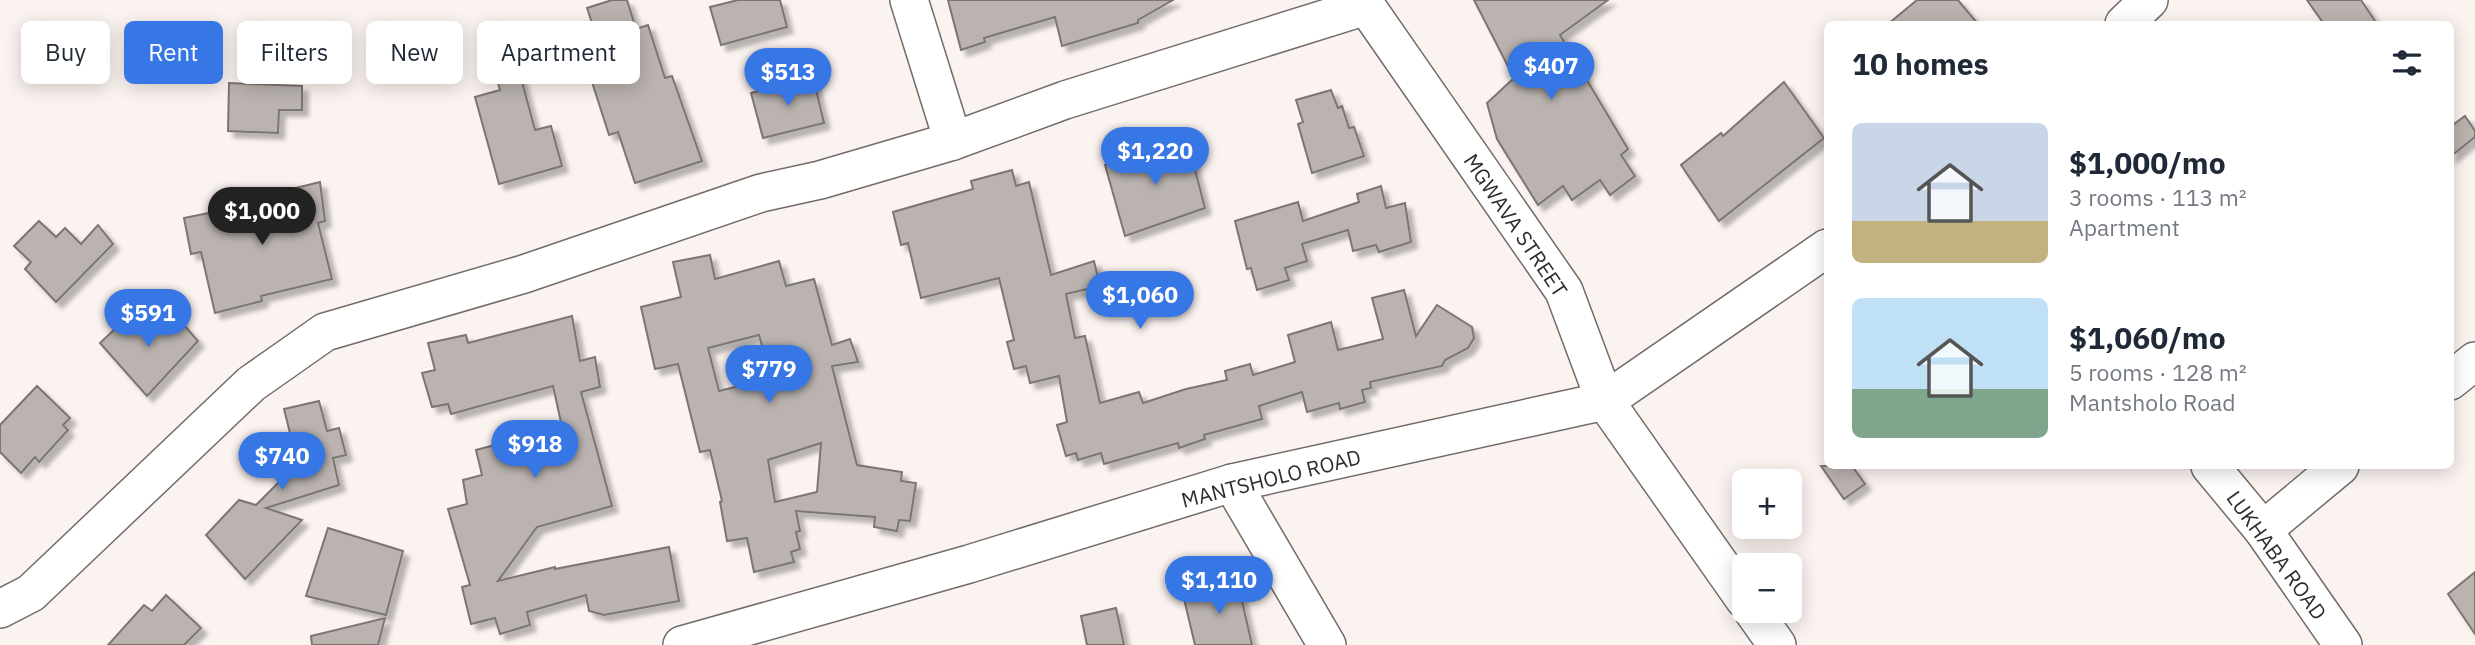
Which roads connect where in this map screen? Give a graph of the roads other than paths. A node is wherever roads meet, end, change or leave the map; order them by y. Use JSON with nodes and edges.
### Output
{"nodes":[{"id":1,"x":909,"y":0,"type":"edge"},
{"id":2,"x":2148,"y":0,"type":"edge"},
{"id":3,"x":1364,"y":3,"type":"edge"},
{"id":4,"x":2127,"y":21,"type":"edge"},
{"id":5,"x":953,"y":141,"type":"junction"},
{"id":6,"x":1824,"y":250,"type":"edge"},
{"id":7,"x":2475,"y":361,"type":"edge"},
{"id":8,"x":2454,"y":378,"type":"edge"},
{"id":9,"x":1605,"y":401,"type":"junction"},
{"id":10,"x":2212,"y":469,"type":"edge"},
{"id":11,"x":2336,"y":469,"type":"edge"},
{"id":12,"x":1232,"y":483,"type":"junction"},
{"id":13,"x":2263,"y":530,"type":"junction"},
{"id":14,"x":1732,"y":582,"type":"edge"},
{"id":15,"x":0,"y":609,"type":"edge"},
{"id":16,"x":1761,"y":623,"type":"edge"},
{"id":17,"x":682,"y":645,"type":"edge"},
{"id":18,"x":1327,"y":645,"type":"edge"},
{"id":19,"x":1777,"y":645,"type":"edge"},
{"id":20,"x":2343,"y":645,"type":"edge"}],
"edges":[{"from":1,"to":5,"type":"street"},
{"from":2,"to":4,"type":"street"},
{"from":3,"to":5,"type":"street"},
{"from":3,"to":9,"type":"street","name":"MGWAVA STREET"},
{"from":5,"to":15,"type":"street"},
{"from":6,"to":9,"type":"street","name":"MANTSHOLO ROAD"},
{"from":7,"to":8,"type":"street"},
{"from":9,"to":12,"type":"street","name":"MANTSHOLO ROAD"},
{"from":9,"to":14,"type":"street","name":"MGWAVA STREET"},
{"from":10,"to":13,"type":"street","name":"LUKHABA ROAD"},
{"from":11,"to":13,"type":"street"},
{"from":12,"to":17,"type":"street","name":"MANTSHOLO ROAD"},
{"from":12,"to":18,"type":"street"},
{"from":13,"to":20,"type":"street","name":"LUKHABA ROAD"},
{"from":16,"to":19,"type":"street"}]}
